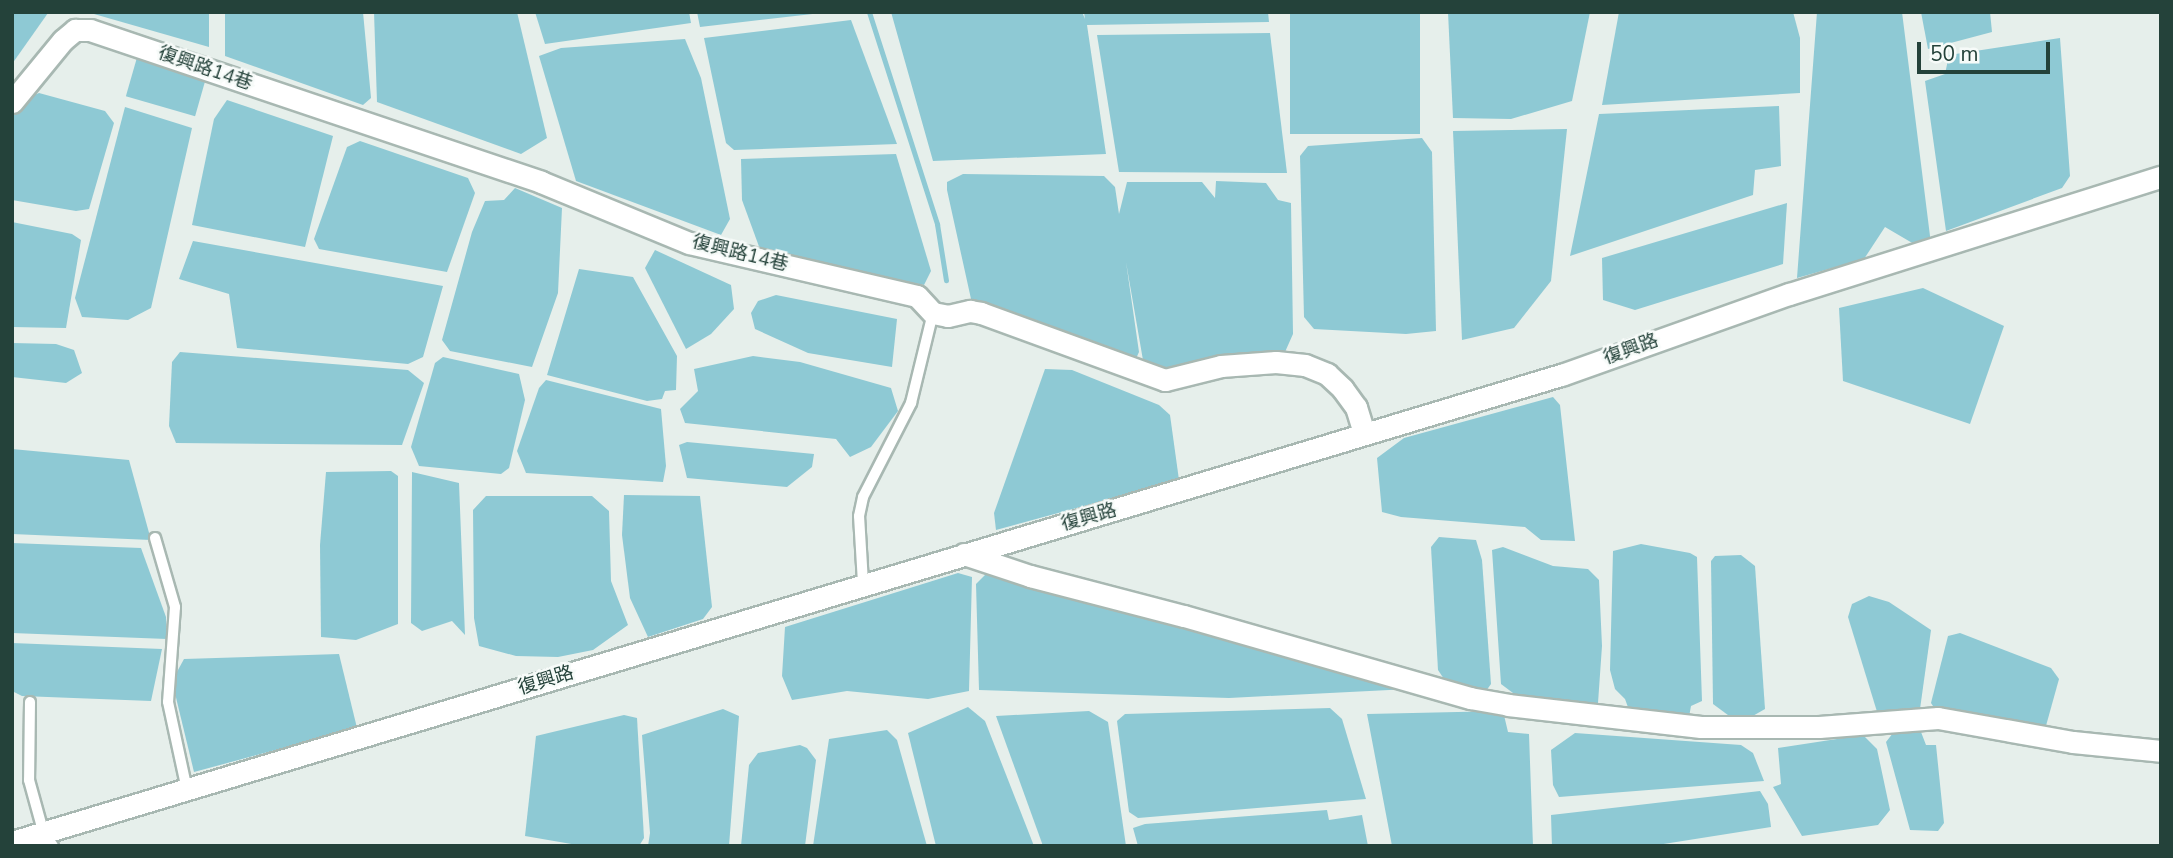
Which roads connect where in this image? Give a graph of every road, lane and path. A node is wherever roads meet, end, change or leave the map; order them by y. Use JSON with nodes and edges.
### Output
{"nodes":[{"id":1,"x":12,"y":102,"type":"edge"},
{"id":2,"x":2161,"y":177,"type":"edge"},
{"id":3,"x":933,"y":313,"type":"junction"},
{"id":4,"x":1364,"y":434,"type":"junction"},
{"id":5,"x":155,"y":538,"type":"dead end"},
{"id":6,"x":964,"y":554,"type":"junction"},
{"id":7,"x":863,"y":583,"type":"junction"},
{"id":8,"x":30,"y":702,"type":"dead end"},
{"id":9,"x":2161,"y":751,"type":"edge"},
{"id":10,"x":187,"y":790,"type":"junction"},
{"id":11,"x":48,"y":839,"type":"edge"},
{"id":12,"x":12,"y":842,"type":"edge"}],
"edges":[{"from":1,"to":3,"type":"street","name":"復興路14巷"},
{"from":2,"to":4,"type":"street","name":"復興路"},
{"from":3,"to":4,"type":"street"},
{"from":3,"to":7,"type":"lane"},
{"from":4,"to":6,"type":"street","name":"復興路"},
{"from":5,"to":10,"type":"lane"},
{"from":6,"to":7,"type":"street","name":"復興路"},
{"from":6,"to":9,"type":"street"},
{"from":7,"to":10,"type":"street","name":"復興路"},
{"from":8,"to":11,"type":"lane"},
{"from":10,"to":11,"type":"street","name":"復興路"},
{"from":11,"to":12,"type":"street","name":"復興路"}]}
